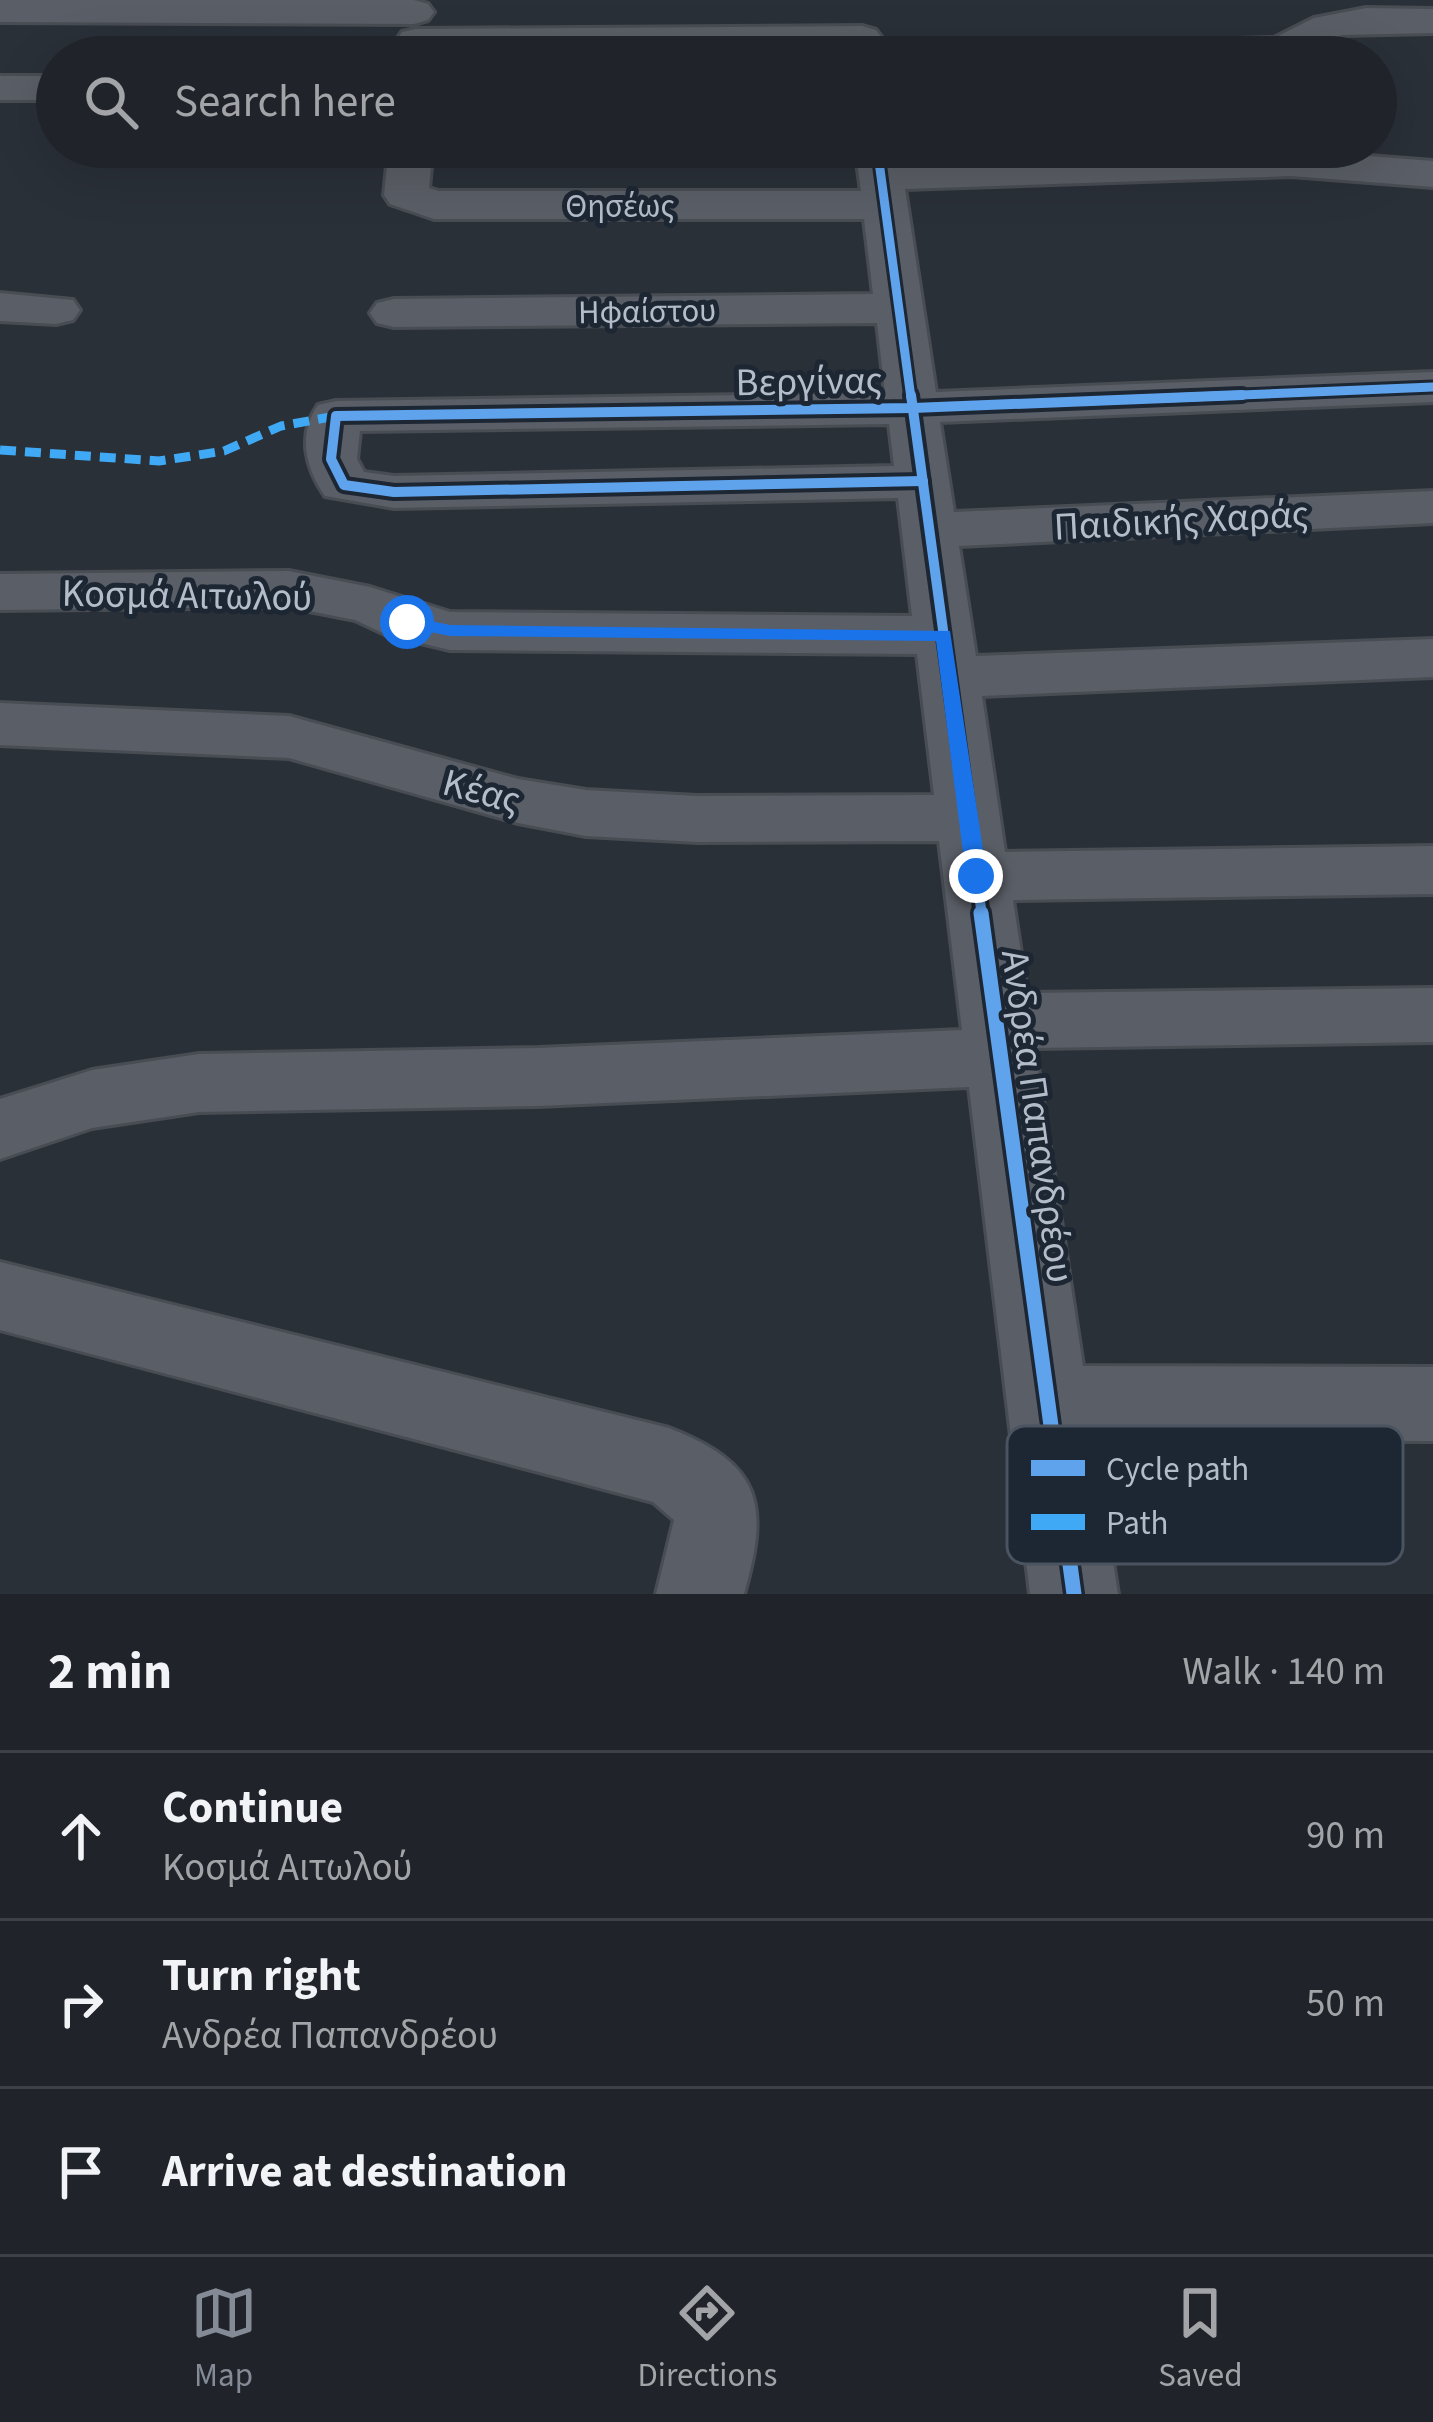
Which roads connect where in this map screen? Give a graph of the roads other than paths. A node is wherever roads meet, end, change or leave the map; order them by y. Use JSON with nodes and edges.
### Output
{"nodes":[{"id":1,"x":0,"y":10,"type":"edge"},
{"id":2,"x":1433,"y":21,"type":"edge"},
{"id":3,"x":862,"y":32,"type":"edge"},
{"id":4,"x":1311,"y":36,"type":"edge"},
{"id":5,"x":0,"y":88,"type":"edge"},
{"id":6,"x":36,"y":88,"type":"edge"},
{"id":7,"x":409,"y":168,"type":"edge"},
{"id":8,"x":1142,"y":168,"type":"edge"},
{"id":9,"x":1353,"y":168,"type":"edge"},
{"id":10,"x":1433,"y":174,"type":"edge"},
{"id":11,"x":882,"y":177,"type":"edge"},
{"id":12,"x":0,"y":307,"type":"edge"},
{"id":13,"x":899,"y":308,"type":"junction"},
{"id":14,"x":56,"y":310,"type":"dead end"},
{"id":15,"x":394,"y":313,"type":"dead end"},
{"id":16,"x":1430,"y":386,"type":"edge"},
{"id":17,"x":913,"y":408,"type":"junction"},
{"id":18,"x":336,"y":416,"type":"joint"},
{"id":19,"x":926,"y":506,"type":"junction"},
{"id":20,"x":1433,"y":507,"type":"edge"},
{"id":21,"x":0,"y":592,"type":"edge"},
{"id":22,"x":947,"y":656,"type":"junction"},
{"id":23,"x":1433,"y":658,"type":"edge"},
{"id":24,"x":0,"y":724,"type":"edge"},
{"id":25,"x":973,"y":847,"type":"junction"},
{"id":26,"x":1433,"y":870,"type":"edge"},
{"id":27,"x":1433,"y":1015,"type":"edge"},
{"id":28,"x":999,"y":1039,"type":"junction"},
{"id":29,"x":0,"y":1129,"type":"edge"},
{"id":30,"x":0,"y":1296,"type":"edge"},
{"id":31,"x":1048,"y":1402,"type":"junction"},
{"id":32,"x":1433,"y":1404,"type":"edge"},
{"id":33,"x":1051,"y":1426,"type":"edge"},
{"id":34,"x":1070,"y":1564,"type":"edge"},
{"id":35,"x":700,"y":1594,"type":"edge"},
{"id":36,"x":1074,"y":1594,"type":"edge"}],
"edges":[{"from":1,"to":3,"type":"street"},
{"from":2,"to":4,"type":"street"},
{"from":5,"to":6,"type":"street"},
{"from":7,"to":11,"type":"street","name":"Θησέως"},
{"from":8,"to":11,"type":"street"},
{"from":9,"to":10,"type":"street"},
{"from":11,"to":13,"type":"street","name":"Ανδρέα Παπανδρέου"},
{"from":12,"to":14,"type":"street"},
{"from":13,"to":15,"type":"street","name":"Ηφαίστου"},
{"from":13,"to":17,"type":"street","name":"Ανδρέα Παπανδρέου"},
{"from":16,"to":17,"type":"street","name":"Βεργίνας"},
{"from":17,"to":18,"type":"street","name":"Βεργίνας"},
{"from":17,"to":19,"type":"street","name":"Ανδρέα Παπανδρέου"},
{"from":18,"to":19,"type":"street","name":"Παιδικής Χαράς"},
{"from":19,"to":20,"type":"street","name":"Παιδικής Χαράς"},
{"from":19,"to":22,"type":"street","name":"Ανδρέα Παπανδρέου"},
{"from":21,"to":22,"type":"street","name":"Κοσμά Αιτωλού"},
{"from":22,"to":23,"type":"street","name":"Κοσμά Αιτωλού"},
{"from":22,"to":25,"type":"street","name":"Ανδρέα Παπανδρέου"},
{"from":24,"to":25,"type":"street","name":"Κέας"},
{"from":25,"to":26,"type":"street","name":"Κέας"},
{"from":25,"to":28,"type":"street","name":"Ανδρέα Παπανδρέου"},
{"from":27,"to":28,"type":"street"},
{"from":28,"to":29,"type":"street"},
{"from":28,"to":31,"type":"street","name":"Ανδρέα Παπανδρέου"},
{"from":30,"to":35,"type":"street"},
{"from":31,"to":32,"type":"street"},
{"from":31,"to":33,"type":"street","name":"Ανδρέα Παπανδρέου"},
{"from":34,"to":36,"type":"street","name":"Ανδρέα Παπανδρέου"}]}
